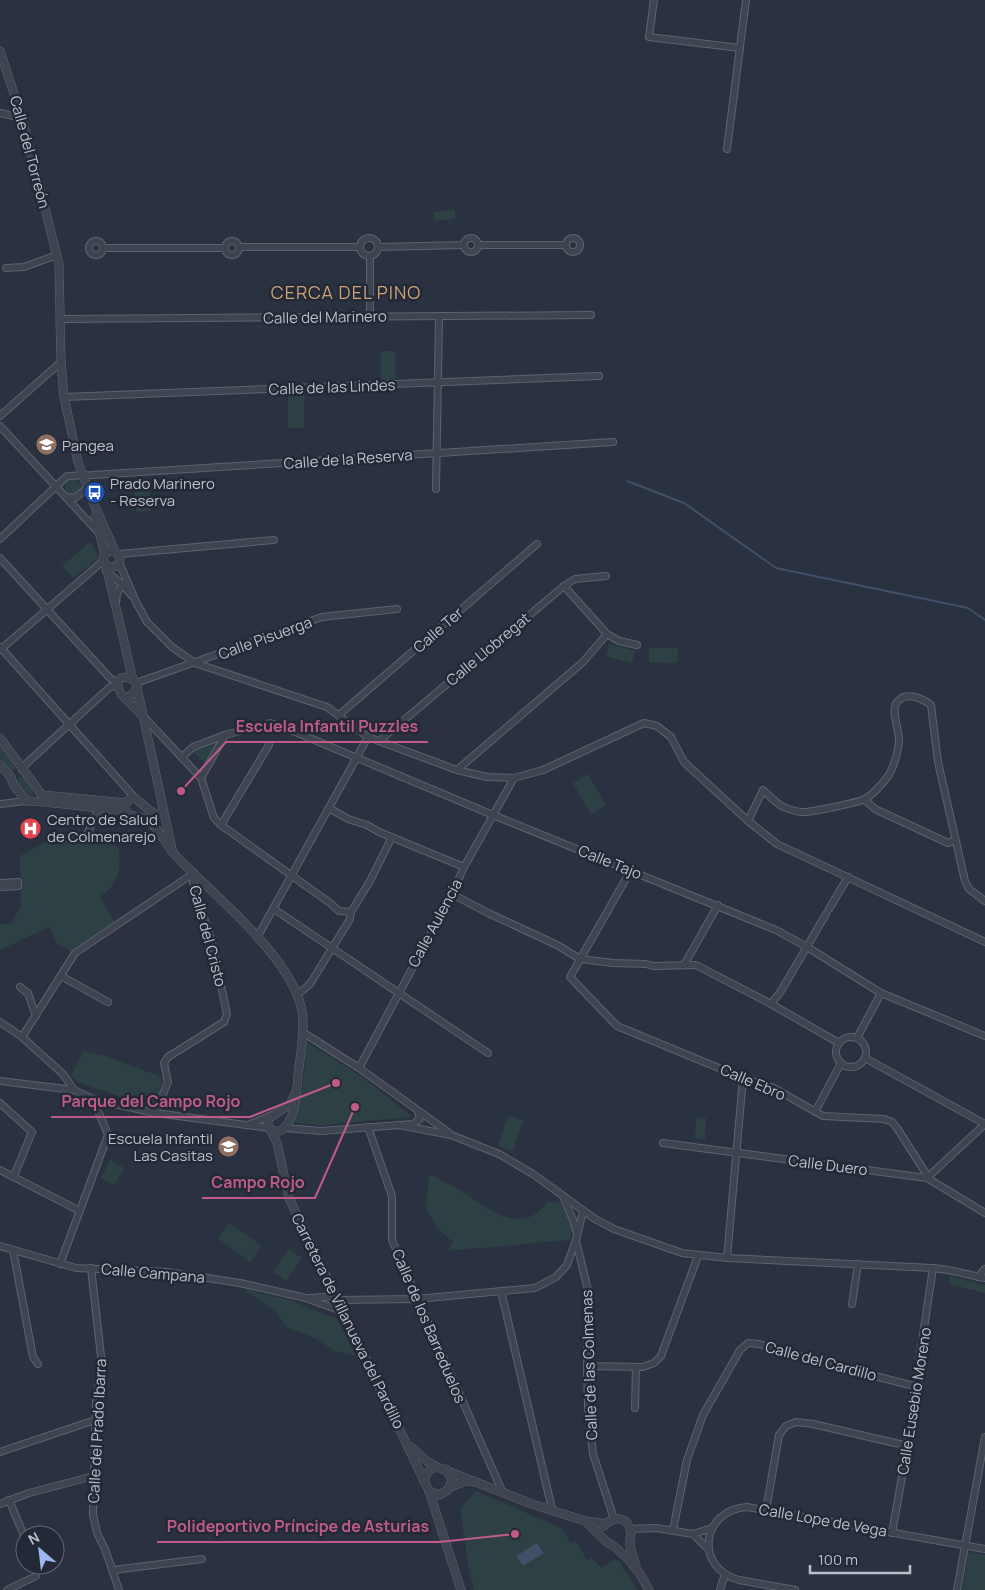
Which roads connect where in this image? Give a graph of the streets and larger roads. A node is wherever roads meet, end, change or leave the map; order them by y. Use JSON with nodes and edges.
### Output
{"nodes":[{"id":1,"x":654,"y":0,"type":"edge"},
{"id":2,"x":746,"y":0,"type":"edge"},
{"id":3,"x":740,"y":48,"type":"junction"},
{"id":4,"x":0,"y":50,"type":"edge"},
{"id":5,"x":0,"y":114,"type":"edge"},
{"id":6,"x":22,"y":118,"type":"junction"},
{"id":7,"x":727,"y":149,"type":"dead end"},
{"id":8,"x":566,"y":245,"type":"dead end"},
{"id":9,"x":360,"y":247,"type":"junction"},
{"id":10,"x":378,"y":247,"type":"junction"},
{"id":11,"x":103,"y":248,"type":"dead end"},
{"id":12,"x":57,"y":255,"type":"junction"},
{"id":13,"x":370,"y":256,"type":"junction"},
{"id":14,"x":6,"y":268,"type":"dead end"},
{"id":15,"x":591,"y":315,"type":"dead end"},
{"id":16,"x":439,"y":316,"type":"junction"},
{"id":17,"x":370,"y":317,"type":"junction"},
{"id":18,"x":60,"y":319,"type":"junction"},
{"id":19,"x":61,"y":362,"type":"junction"},
{"id":20,"x":599,"y":376,"type":"dead end"},
{"id":21,"x":438,"y":383,"type":"junction"},
{"id":22,"x":64,"y":397,"type":"junction"},
{"id":23,"x":0,"y":416,"type":"edge"},
{"id":24,"x":0,"y":426,"type":"edge"},
{"id":25,"x":613,"y":442,"type":"dead end"},
{"id":26,"x":437,"y":453,"type":"junction"},
{"id":27,"x":78,"y":462,"type":"junction"},
{"id":28,"x":71,"y":475,"type":"junction"},
{"id":29,"x":82,"y":475,"type":"junction"},
{"id":30,"x":56,"y":487,"type":"junction"},
{"id":31,"x":87,"y":488,"type":"junction"},
{"id":32,"x":436,"y":489,"type":"dead end"},
{"id":33,"x":66,"y":497,"type":"junction"},
{"id":34,"x":93,"y":502,"type":"junction"},
{"id":35,"x":98,"y":532,"type":"junction"},
{"id":36,"x":0,"y":539,"type":"edge"},
{"id":37,"x":274,"y":540,"type":"dead end"},
{"id":38,"x":537,"y":544,"type":"dead end"},
{"id":39,"x":118,"y":556,"type":"junction"},
{"id":40,"x":0,"y":558,"type":"edge"},
{"id":41,"x":105,"y":562,"type":"junction"},
{"id":42,"x":606,"y":576,"type":"dead end"},
{"id":43,"x":127,"y":578,"type":"junction"},
{"id":44,"x":123,"y":585,"type":"junction"},
{"id":45,"x":564,"y":586,"type":"junction"},
{"id":46,"x":136,"y":602,"type":"junction"},
{"id":47,"x":115,"y":607,"type":"junction"},
{"id":48,"x":46,"y":609,"type":"junction"},
{"id":49,"x":397,"y":609,"type":"dead end"},
{"id":50,"x":607,"y":634,"type":"junction"},
{"id":51,"x":637,"y":645,"type":"dead end"},
{"id":52,"x":1,"y":649,"type":"edge"},
{"id":53,"x":128,"y":659,"type":"junction"},
{"id":54,"x":195,"y":663,"type":"junction"},
{"id":55,"x":119,"y":683,"type":"junction"},
{"id":56,"x":135,"y":684,"type":"junction"},
{"id":57,"x":122,"y":695,"type":"junction"},
{"id":58,"x":339,"y":715,"type":"junction"},
{"id":59,"x":143,"y":716,"type":"junction"},
{"id":60,"x":69,"y":724,"type":"junction"},
{"id":61,"x":225,"y":735,"type":"junction"},
{"id":62,"x":368,"y":737,"type":"junction"},
{"id":63,"x":0,"y":738,"type":"edge"},
{"id":64,"x":379,"y":741,"type":"junction"},
{"id":65,"x":269,"y":745,"type":"dead end"},
{"id":66,"x":182,"y":757,"type":"junction"},
{"id":67,"x":357,"y":758,"type":"junction"},
{"id":68,"x":0,"y":765,"type":"edge"},
{"id":69,"x":22,"y":770,"type":"junction"},
{"id":70,"x":457,"y":770,"type":"junction"},
{"id":71,"x":11,"y":777,"type":"junction"},
{"id":72,"x":201,"y":778,"type":"junction"},
{"id":73,"x":514,"y":778,"type":"junction"},
{"id":74,"x":39,"y":792,"type":"junction"},
{"id":75,"x":865,"y":800,"type":"junction"},
{"id":76,"x":139,"y":801,"type":"junction"},
{"id":77,"x":28,"y":802,"type":"junction"},
{"id":78,"x":0,"y":804,"type":"edge"},
{"id":79,"x":126,"y":807,"type":"junction"},
{"id":80,"x":99,"y":808,"type":"junction"},
{"id":81,"x":329,"y":808,"type":"junction"},
{"id":82,"x":137,"y":815,"type":"junction"},
{"id":83,"x":493,"y":815,"type":"junction"},
{"id":84,"x":158,"y":819,"type":"junction"},
{"id":85,"x":748,"y":820,"type":"junction"},
{"id":86,"x":221,"y":825,"type":"junction"},
{"id":87,"x":88,"y":832,"type":"dead end"},
{"id":88,"x":392,"y":838,"type":"junction"},
{"id":89,"x":955,"y":840,"type":"junction"},
{"id":90,"x":173,"y":853,"type":"junction"},
{"id":91,"x":464,"y":867,"type":"junction"},
{"id":92,"x":631,"y":870,"type":"junction"},
{"id":93,"x":194,"y":873,"type":"junction"},
{"id":94,"x":292,"y":876,"type":"junction"},
{"id":95,"x":848,"y":877,"type":"junction"},
{"id":96,"x":0,"y":883,"type":"edge"},
{"id":97,"x":0,"y":887,"type":"edge"},
{"id":98,"x":452,"y":894,"type":"junction"},
{"id":99,"x":985,"y":901,"type":"edge"},
{"id":100,"x":718,"y":905,"type":"junction"},
{"id":101,"x":274,"y":909,"type":"junction"},
{"id":102,"x":351,"y":912,"type":"junction"},
{"id":103,"x":258,"y":936,"type":"junction"},
{"id":104,"x":985,"y":942,"type":"edge"},
{"id":105,"x":807,"y":947,"type":"junction"},
{"id":106,"x":331,"y":949,"type":"junction"},
{"id":107,"x":580,"y":959,"type":"junction"},
{"id":108,"x":684,"y":965,"type":"junction"},
{"id":109,"x":61,"y":976,"type":"junction"},
{"id":110,"x":20,"y":987,"type":"dead end"},
{"id":111,"x":398,"y":993,"type":"junction"},
{"id":112,"x":882,"y":994,"type":"junction"},
{"id":113,"x":297,"y":995,"type":"junction"},
{"id":114,"x":108,"y":1002,"type":"dead end"},
{"id":115,"x":771,"y":1004,"type":"junction"},
{"id":116,"x":36,"y":1016,"type":"junction"},
{"id":117,"x":0,"y":1023,"type":"edge"},
{"id":118,"x":302,"y":1034,"type":"junction"},
{"id":119,"x":985,"y":1036,"type":"edge"},
{"id":120,"x":22,"y":1037,"type":"junction"},
{"id":121,"x":857,"y":1038,"type":"junction"},
{"id":122,"x":839,"y":1043,"type":"junction"},
{"id":123,"x":488,"y":1052,"type":"dead end"},
{"id":124,"x":865,"y":1058,"type":"junction"},
{"id":125,"x":841,"y":1063,"type":"junction"},
{"id":126,"x":359,"y":1068,"type":"junction"},
{"id":127,"x":743,"y":1078,"type":"junction"},
{"id":128,"x":0,"y":1082,"type":"edge"},
{"id":129,"x":74,"y":1090,"type":"junction"},
{"id":130,"x":296,"y":1094,"type":"junction"},
{"id":131,"x":93,"y":1099,"type":"junction"},
{"id":132,"x":0,"y":1103,"type":"edge"},
{"id":133,"x":418,"y":1112,"type":"junction"},
{"id":134,"x":815,"y":1112,"type":"junction"},
{"id":135,"x":155,"y":1113,"type":"junction"},
{"id":136,"x":276,"y":1113,"type":"junction"},
{"id":137,"x":985,"y":1124,"type":"edge"},
{"id":138,"x":247,"y":1125,"type":"junction"},
{"id":139,"x":399,"y":1126,"type":"junction"},
{"id":140,"x":285,"y":1127,"type":"junction"},
{"id":141,"x":368,"y":1127,"type":"junction"},
{"id":142,"x":270,"y":1128,"type":"junction"},
{"id":143,"x":451,"y":1135,"type":"junction"},
{"id":144,"x":277,"y":1143,"type":"junction"},
{"id":145,"x":663,"y":1143,"type":"dead end"},
{"id":146,"x":736,"y":1153,"type":"junction"},
{"id":147,"x":0,"y":1170,"type":"edge"},
{"id":148,"x":14,"y":1176,"type":"junction"},
{"id":149,"x":927,"y":1178,"type":"junction"},
{"id":150,"x":563,"y":1196,"type":"junction"},
{"id":151,"x":80,"y":1211,"type":"junction"},
{"id":152,"x":583,"y":1211,"type":"junction"},
{"id":153,"x":985,"y":1213,"type":"edge"},
{"id":154,"x":595,"y":1219,"type":"junction"},
{"id":155,"x":573,"y":1220,"type":"junction"},
{"id":156,"x":576,"y":1238,"type":"junction"},
{"id":157,"x":0,"y":1246,"type":"edge"},
{"id":158,"x":12,"y":1250,"type":"junction"},
{"id":159,"x":698,"y":1256,"type":"junction"},
{"id":160,"x":727,"y":1258,"type":"junction"},
{"id":161,"x":60,"y":1264,"type":"junction"},
{"id":162,"x":567,"y":1264,"type":"junction"},
{"id":163,"x":582,"y":1264,"type":"junction"},
{"id":164,"x":858,"y":1264,"type":"junction"},
{"id":165,"x":91,"y":1268,"type":"junction"},
{"id":166,"x":934,"y":1268,"type":"junction"},
{"id":167,"x":985,"y":1269,"type":"edge"},
{"id":168,"x":978,"y":1276,"type":"junction"},
{"id":169,"x":985,"y":1278,"type":"edge"},
{"id":170,"x":501,"y":1291,"type":"junction"},
{"id":171,"x":306,"y":1298,"type":"junction"},
{"id":172,"x":337,"y":1298,"type":"junction"},
{"id":173,"x":417,"y":1299,"type":"junction"},
{"id":174,"x":852,"y":1304,"type":"dead end"},
{"id":175,"x":344,"y":1312,"type":"junction"},
{"id":176,"x":38,"y":1364,"type":"dead end"},
{"id":177,"x":587,"y":1366,"type":"junction"},
{"id":178,"x":636,"y":1367,"type":"junction"},
{"id":179,"x":918,"y":1387,"type":"junction"},
{"id":180,"x":635,"y":1408,"type":"dead end"},
{"id":181,"x":95,"y":1420,"type":"junction"},
{"id":182,"x":985,"y":1437,"type":"edge"},
{"id":183,"x":405,"y":1441,"type":"junction"},
{"id":184,"x":908,"y":1446,"type":"junction"},
{"id":185,"x":0,"y":1452,"type":"edge"},
{"id":186,"x":438,"y":1467,"type":"junction"},
{"id":187,"x":446,"y":1470,"type":"junction"},
{"id":188,"x":94,"y":1476,"type":"junction"},
{"id":189,"x":474,"y":1481,"type":"junction"},
{"id":190,"x":424,"y":1482,"type":"junction"},
{"id":191,"x":450,"y":1487,"type":"junction"},
{"id":192,"x":429,"y":1491,"type":"junction"},
{"id":193,"x":502,"y":1491,"type":"junction"},
{"id":194,"x":443,"y":1494,"type":"junction"},
{"id":195,"x":9,"y":1500,"type":"junction"},
{"id":196,"x":0,"y":1504,"type":"edge"},
{"id":197,"x":552,"y":1509,"type":"junction"},
{"id":198,"x":766,"y":1510,"type":"junction"},
{"id":199,"x":438,"y":1515,"type":"junction"},
{"id":200,"x":614,"y":1519,"type":"junction"},
{"id":201,"x":585,"y":1521,"type":"junction"},
{"id":202,"x":606,"y":1524,"type":"junction"},
{"id":203,"x":20,"y":1525,"type":"edge"},
{"id":204,"x":712,"y":1528,"type":"junction"},
{"id":205,"x":630,"y":1529,"type":"junction"},
{"id":206,"x":673,"y":1530,"type":"junction"},
{"id":207,"x":892,"y":1533,"type":"junction"},
{"id":208,"x":693,"y":1534,"type":"junction"},
{"id":209,"x":630,"y":1537,"type":"junction"},
{"id":210,"x":604,"y":1538,"type":"junction"},
{"id":211,"x":614,"y":1546,"type":"junction"},
{"id":212,"x":966,"y":1546,"type":"junction"},
{"id":213,"x":985,"y":1549,"type":"edge"},
{"id":214,"x":709,"y":1550,"type":"junction"},
{"id":215,"x":202,"y":1559,"type":"dead end"},
{"id":216,"x":113,"y":1570,"type":"junction"},
{"id":217,"x":640,"y":1574,"type":"junction"},
{"id":218,"x":725,"y":1574,"type":"junction"},
{"id":219,"x":36,"y":1575,"type":"edge"},
{"id":220,"x":8,"y":1590,"type":"edge"},
{"id":221,"x":119,"y":1590,"type":"edge"},
{"id":222,"x":461,"y":1590,"type":"edge"},
{"id":223,"x":649,"y":1590,"type":"edge"},
{"id":224,"x":720,"y":1590,"type":"edge"},
{"id":225,"x":795,"y":1590,"type":"edge"},
{"id":226,"x":957,"y":1590,"type":"edge"}],
"edges":[{"from":1,"to":3,"type":"street"},
{"from":2,"to":3,"type":"street"},
{"from":3,"to":7,"type":"street"},
{"from":4,"to":6,"type":"street","name":"Calle del Torreón"},
{"from":5,"to":6,"type":"street"},
{"from":6,"to":12,"type":"street","name":"Calle del Torreón"},
{"from":8,"to":10,"type":"street"},
{"from":9,"to":10,"type":"street"},
{"from":9,"to":11,"type":"street"},
{"from":9,"to":13,"type":"street"},
{"from":10,"to":13,"type":"street"},
{"from":12,"to":14,"type":"street"},
{"from":12,"to":18,"type":"street","name":"Calle del Torreón"},
{"from":13,"to":17,"type":"street"},
{"from":15,"to":16,"type":"street","name":"Calle del Marinero"},
{"from":16,"to":17,"type":"street","name":"Calle del Marinero"},
{"from":16,"to":21,"type":"street"},
{"from":17,"to":18,"type":"street","name":"Calle del Marinero"},
{"from":18,"to":19,"type":"street","name":"Calle del Torreón"},
{"from":19,"to":22,"type":"street","name":"Calle del Torreón"},
{"from":19,"to":23,"type":"street"},
{"from":20,"to":21,"type":"street","name":"Calle de las Lindes"},
{"from":21,"to":22,"type":"street","name":"Calle de las Lindes"},
{"from":21,"to":26,"type":"street"},
{"from":22,"to":27,"type":"street","name":"Calle del Torreón"},
{"from":24,"to":30,"type":"street"},
{"from":25,"to":26,"type":"street","name":"Calle de la Reserva"},
{"from":26,"to":29,"type":"street","name":"Calle de la Reserva"},
{"from":26,"to":32,"type":"street"},
{"from":27,"to":28,"type":"street"},
{"from":27,"to":29,"type":"street","name":"Calle del Torreón"},
{"from":28,"to":29,"type":"street"},
{"from":28,"to":30,"type":"street"},
{"from":29,"to":31,"type":"street"},
{"from":30,"to":33,"type":"street"},
{"from":30,"to":36,"type":"street"},
{"from":31,"to":33,"type":"street"},
{"from":31,"to":34,"type":"street"},
{"from":33,"to":35,"type":"street"},
{"from":34,"to":35,"type":"street"},
{"from":34,"to":39,"type":"street"},
{"from":35,"to":41,"type":"street"},
{"from":37,"to":39,"type":"street"},
{"from":38,"to":58,"type":"street","name":"Calle Ter"},
{"from":39,"to":41,"type":"street"},
{"from":39,"to":41,"type":"street"},
{"from":39,"to":43,"type":"street"},
{"from":40,"to":48,"type":"street"},
{"from":41,"to":44,"type":"street"},
{"from":41,"to":47,"type":"street"},
{"from":41,"to":48,"type":"street"},
{"from":42,"to":45,"type":"street","name":"Calle Llobregat"},
{"from":43,"to":44,"type":"street"},
{"from":43,"to":46,"type":"street"},
{"from":44,"to":46,"type":"street"},
{"from":44,"to":47,"type":"street"},
{"from":45,"to":50,"type":"street"},
{"from":45,"to":64,"type":"street","name":"Calle Llobregat"},
{"from":46,"to":54,"type":"street"},
{"from":47,"to":53,"type":"street"},
{"from":48,"to":52,"type":"street"},
{"from":48,"to":55,"type":"street"},
{"from":49,"to":54,"type":"street","name":"Calle Pisuerga"},
{"from":50,"to":51,"type":"street"},
{"from":50,"to":70,"type":"street"},
{"from":52,"to":60,"type":"street"},
{"from":53,"to":55,"type":"street"},
{"from":53,"to":56,"type":"street"},
{"from":54,"to":56,"type":"street","name":"Calle Pisuerga"},
{"from":54,"to":58,"type":"street"},
{"from":55,"to":56,"type":"street"},
{"from":55,"to":57,"type":"street"},
{"from":55,"to":60,"type":"street"},
{"from":56,"to":57,"type":"street"},
{"from":56,"to":59,"type":"street"},
{"from":57,"to":59,"type":"street"},
{"from":58,"to":62,"type":"street"},
{"from":59,"to":66,"type":"street"},
{"from":59,"to":84,"type":"street"},
{"from":60,"to":69,"type":"street"},
{"from":60,"to":76,"type":"street"},
{"from":61,"to":66,"type":"street","name":"Calle Tajo"},
{"from":61,"to":67,"type":"street","name":"Calle Tajo"},
{"from":61,"to":72,"type":"street"},
{"from":62,"to":64,"type":"street"},
{"from":62,"to":67,"type":"street"},
{"from":63,"to":69,"type":"street"},
{"from":64,"to":70,"type":"street"},
{"from":65,"to":86,"type":"street"},
{"from":66,"to":72,"type":"street"},
{"from":67,"to":81,"type":"street"},
{"from":67,"to":83,"type":"street","name":"Calle Tajo"},
{"from":68,"to":71,"type":"street"},
{"from":69,"to":71,"type":"street"},
{"from":69,"to":74,"type":"street"},
{"from":70,"to":73,"type":"street"},
{"from":71,"to":77,"type":"street"},
{"from":72,"to":86,"type":"street"},
{"from":73,"to":83,"type":"street","name":"Calle Aulencia"},
{"from":73,"to":85,"type":"street"},
{"from":74,"to":77,"type":"street"},
{"from":74,"to":79,"type":"street"},
{"from":75,"to":85,"type":"street"},
{"from":75,"to":89,"type":"street"},
{"from":75,"to":89,"type":"street"},
{"from":76,"to":79,"type":"street"},
{"from":76,"to":82,"type":"street"},
{"from":76,"to":84,"type":"street"},
{"from":77,"to":78,"type":"street"},
{"from":77,"to":80,"type":"street"},
{"from":79,"to":80,"type":"street"},
{"from":79,"to":82,"type":"street"},
{"from":80,"to":87,"type":"street"},
{"from":81,"to":88,"type":"street"},
{"from":81,"to":94,"type":"street"},
{"from":82,"to":84,"type":"street"},
{"from":83,"to":91,"type":"street","name":"Calle Aulencia"},
{"from":83,"to":92,"type":"street","name":"Calle Tajo"},
{"from":84,"to":90,"type":"street"},
{"from":84,"to":90,"type":"street"},
{"from":85,"to":95,"type":"street"},
{"from":86,"to":94,"type":"street"},
{"from":88,"to":91,"type":"street"},
{"from":88,"to":102,"type":"street"},
{"from":89,"to":99,"type":"street"},
{"from":90,"to":93,"type":"street"},
{"from":91,"to":98,"type":"street","name":"Calle Aulencia"},
{"from":92,"to":100,"type":"street","name":"Calle Tajo"},
{"from":92,"to":107,"type":"street"},
{"from":93,"to":103,"type":"street"},
{"from":93,"to":109,"type":"street"},
{"from":93,"to":135,"type":"street","name":"Calle del Cristo"},
{"from":94,"to":101,"type":"street"},
{"from":94,"to":102,"type":"street"},
{"from":95,"to":104,"type":"street"},
{"from":95,"to":105,"type":"street"},
{"from":96,"to":97,"type":"street"},
{"from":98,"to":107,"type":"street"},
{"from":98,"to":111,"type":"street","name":"Calle Aulencia"},
{"from":100,"to":105,"type":"street","name":"Calle Tajo"},
{"from":100,"to":108,"type":"street"},
{"from":101,"to":103,"type":"street"},
{"from":101,"to":106,"type":"street"},
{"from":102,"to":106,"type":"street"},
{"from":103,"to":113,"type":"street"},
{"from":105,"to":112,"type":"street","name":"Calle Tajo"},
{"from":105,"to":115,"type":"street"},
{"from":106,"to":111,"type":"street"},
{"from":106,"to":113,"type":"street"},
{"from":107,"to":108,"type":"street"},
{"from":107,"to":127,"type":"street","name":"Calle Ebro"},
{"from":108,"to":115,"type":"street"},
{"from":109,"to":114,"type":"street"},
{"from":109,"to":116,"type":"street"},
{"from":110,"to":116,"type":"street"},
{"from":111,"to":123,"type":"street"},
{"from":111,"to":126,"type":"street","name":"Calle Aulencia"},
{"from":112,"to":119,"type":"street","name":"Calle Tajo"},
{"from":112,"to":121,"type":"street"},
{"from":113,"to":118,"type":"street"},
{"from":115,"to":122,"type":"street"},
{"from":116,"to":120,"type":"street"},
{"from":117,"to":120,"type":"street"},
{"from":118,"to":126,"type":"street"},
{"from":118,"to":130,"type":"street"},
{"from":120,"to":129,"type":"street"},
{"from":121,"to":122,"type":"street"},
{"from":121,"to":124,"type":"street"},
{"from":122,"to":125,"type":"street"},
{"from":124,"to":125,"type":"street"},
{"from":124,"to":137,"type":"street"},
{"from":125,"to":134,"type":"street"},
{"from":126,"to":133,"type":"street"},
{"from":127,"to":134,"type":"street","name":"Calle Ebro"},
{"from":127,"to":146,"type":"street"},
{"from":128,"to":129,"type":"street"},
{"from":129,"to":131,"type":"street"},
{"from":130,"to":136,"type":"street"},
{"from":130,"to":140,"type":"street"},
{"from":131,"to":135,"type":"street"},
{"from":131,"to":151,"type":"street"},
{"from":132,"to":148,"type":"street"},
{"from":133,"to":139,"type":"street"},
{"from":133,"to":143,"type":"street"},
{"from":134,"to":149,"type":"street","name":"Calle Ebro"},
{"from":135,"to":138,"type":"street"},
{"from":136,"to":138,"type":"street"},
{"from":136,"to":140,"type":"street"},
{"from":136,"to":142,"type":"street"},
{"from":137,"to":149,"type":"street"},
{"from":138,"to":142,"type":"street"},
{"from":139,"to":141,"type":"street"},
{"from":139,"to":143,"type":"street"},
{"from":140,"to":141,"type":"street"},
{"from":140,"to":142,"type":"street"},
{"from":140,"to":144,"type":"street"},
{"from":141,"to":173,"type":"street","name":"Calle de los Barreduelos"},
{"from":142,"to":144,"type":"street","name":"Carretera de Villanueva del Pardillo"},
{"from":143,"to":150,"type":"street"},
{"from":144,"to":172,"type":"street","name":"Carretera de Villanueva del Pardillo"},
{"from":145,"to":146,"type":"street","name":"Calle Duero"},
{"from":146,"to":149,"type":"street","name":"Calle Duero"},
{"from":146,"to":160,"type":"street"},
{"from":147,"to":148,"type":"street"},
{"from":148,"to":151,"type":"street"},
{"from":149,"to":153,"type":"street","name":"Calle Duero"},
{"from":150,"to":152,"type":"street"},
{"from":150,"to":155,"type":"street","name":"Calle de las Colmenas"},
{"from":151,"to":161,"type":"street"},
{"from":152,"to":154,"type":"street"},
{"from":152,"to":155,"type":"street"},
{"from":152,"to":156,"type":"street"},
{"from":154,"to":156,"type":"street"},
{"from":154,"to":159,"type":"street"},
{"from":155,"to":156,"type":"street","name":"Calle de las Colmenas"},
{"from":156,"to":162,"type":"street"},
{"from":156,"to":163,"type":"street","name":"Calle de las Colmenas"},
{"from":157,"to":158,"type":"street","name":"Calle Campana"},
{"from":158,"to":161,"type":"street","name":"Calle Campana"},
{"from":158,"to":176,"type":"street"},
{"from":159,"to":160,"type":"street"},
{"from":159,"to":178,"type":"street"},
{"from":160,"to":164,"type":"street"},
{"from":161,"to":165,"type":"street","name":"Calle Campana"},
{"from":162,"to":163,"type":"street"},
{"from":162,"to":170,"type":"street"},
{"from":163,"to":177,"type":"street","name":"Calle de las Colmenas"},
{"from":164,"to":166,"type":"street"},
{"from":164,"to":174,"type":"street"},
{"from":165,"to":171,"type":"street","name":"Calle Campana"},
{"from":165,"to":181,"type":"street","name":"Calle del Prado Ibarra"},
{"from":166,"to":168,"type":"street"},
{"from":166,"to":179,"type":"street","name":"Calle Eusebio Moreno"},
{"from":167,"to":168,"type":"street"},
{"from":168,"to":169,"type":"street"},
{"from":170,"to":173,"type":"street"},
{"from":170,"to":197,"type":"street"},
{"from":171,"to":172,"type":"street"},
{"from":171,"to":175,"type":"street"},
{"from":172,"to":173,"type":"street"},
{"from":172,"to":175,"type":"street","name":"Carretera de Villanueva del Pardillo"},
{"from":173,"to":193,"type":"street","name":"Calle de los Barreduelos"},
{"from":175,"to":183,"type":"street","name":"Carretera de Villanueva del Pardillo"},
{"from":177,"to":178,"type":"street"},
{"from":177,"to":200,"type":"street","name":"Calle de las Colmenas"},
{"from":178,"to":180,"type":"street"},
{"from":179,"to":184,"type":"street","name":"Calle Eusebio Moreno"},
{"from":179,"to":206,"type":"street","name":"Calle del Cardillo"},
{"from":181,"to":185,"type":"street"},
{"from":181,"to":188,"type":"street","name":"Calle del Prado Ibarra"},
{"from":182,"to":212,"type":"street"},
{"from":183,"to":186,"type":"street","name":"Carretera de Villanueva del Pardillo"},
{"from":183,"to":190,"type":"street","name":"Carretera de Villanueva del Pardillo"},
{"from":184,"to":198,"type":"street"},
{"from":184,"to":207,"type":"street","name":"Calle Eusebio Moreno"},
{"from":186,"to":187,"type":"street"},
{"from":186,"to":190,"type":"street"},
{"from":187,"to":189,"type":"street"},
{"from":187,"to":191,"type":"street"},
{"from":188,"to":195,"type":"street"},
{"from":188,"to":216,"type":"street","name":"Calle del Prado Ibarra"},
{"from":189,"to":191,"type":"street"},
{"from":189,"to":193,"type":"street"},
{"from":190,"to":192,"type":"street"},
{"from":191,"to":194,"type":"street"},
{"from":192,"to":194,"type":"street"},
{"from":192,"to":199,"type":"street"},
{"from":193,"to":197,"type":"street"},
{"from":194,"to":199,"type":"street"},
{"from":195,"to":196,"type":"street"},
{"from":195,"to":203,"type":"street"},
{"from":197,"to":201,"type":"street"},
{"from":198,"to":204,"type":"street","name":"Calle Lope de Vega"},
{"from":198,"to":207,"type":"street","name":"Calle Lope de Vega"},
{"from":199,"to":222,"type":"street"},
{"from":200,"to":202,"type":"street"},
{"from":200,"to":205,"type":"street"},
{"from":201,"to":202,"type":"street"},
{"from":201,"to":210,"type":"street"},
{"from":202,"to":210,"type":"street"},
{"from":204,"to":208,"type":"street"},
{"from":204,"to":214,"type":"street"},
{"from":205,"to":206,"type":"street"},
{"from":205,"to":209,"type":"street"},
{"from":206,"to":208,"type":"street"},
{"from":207,"to":212,"type":"street","name":"Calle Lope de Vega"},
{"from":208,"to":214,"type":"street"},
{"from":209,"to":211,"type":"street"},
{"from":209,"to":217,"type":"street"},
{"from":210,"to":211,"type":"street"},
{"from":211,"to":217,"type":"street"},
{"from":212,"to":213,"type":"street","name":"Calle Lope de Vega"},
{"from":212,"to":226,"type":"street"},
{"from":214,"to":218,"type":"street"},
{"from":215,"to":216,"type":"street"},
{"from":216,"to":221,"type":"street","name":"Calle del Prado Ibarra"},
{"from":217,"to":223,"type":"street"},
{"from":218,"to":224,"type":"street"},
{"from":218,"to":225,"type":"street"},
{"from":219,"to":220,"type":"street"}]}
